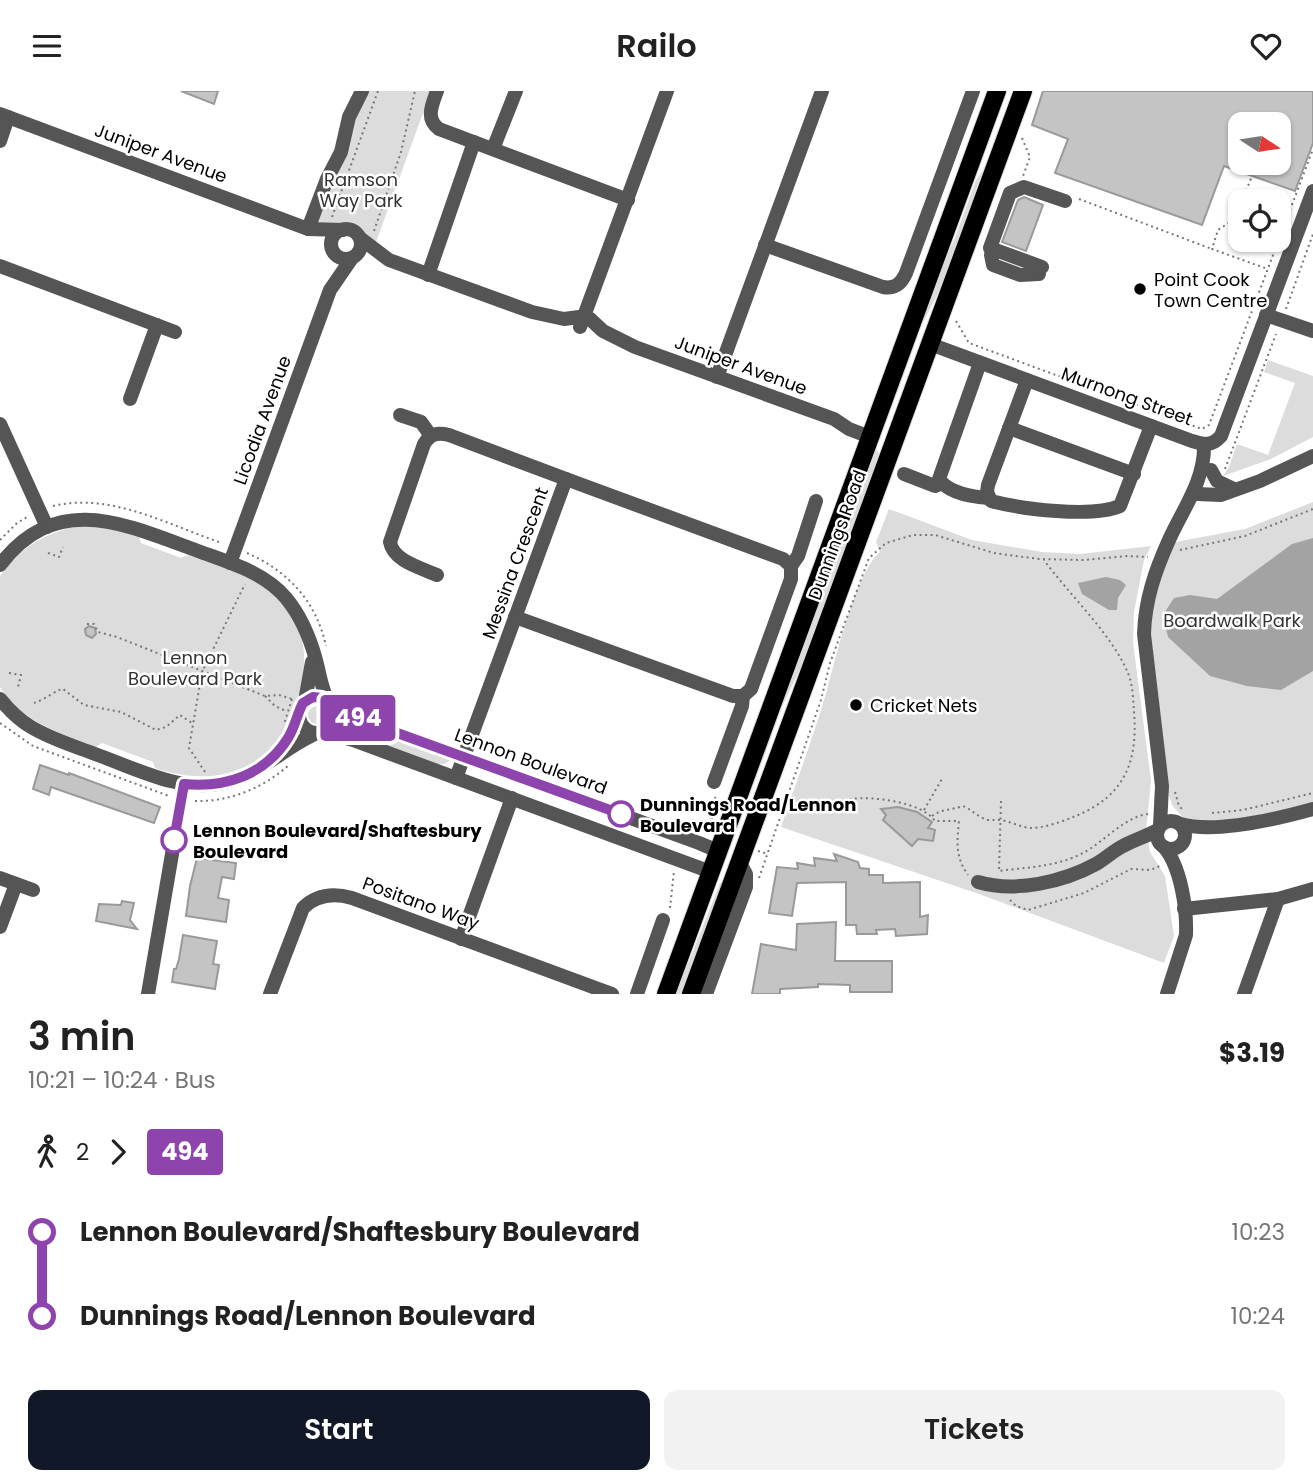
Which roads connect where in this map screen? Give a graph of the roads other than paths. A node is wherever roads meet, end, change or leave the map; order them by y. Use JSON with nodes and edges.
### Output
{"nodes":[{"id":1,"x":362,"y":91,"type":"edge"},
{"id":2,"x":437,"y":91,"type":"edge"},
{"id":3,"x":516,"y":91,"type":"edge"},
{"id":4,"x":667,"y":91,"type":"edge"},
{"id":5,"x":822,"y":91,"type":"edge"},
{"id":6,"x":973,"y":91,"type":"edge"},
{"id":7,"x":997,"y":91,"type":"edge"},
{"id":8,"x":1023,"y":91,"type":"edge"},
{"id":9,"x":4,"y":116,"type":"edge"},
{"id":10,"x":0,"y":141,"type":"edge"},
{"id":11,"x":474,"y":142,"type":"junction"},
{"id":12,"x":493,"y":149,"type":"junction"},
{"id":13,"x":999,"y":156,"type":"junction"},
{"id":14,"x":1313,"y":191,"type":"edge"},
{"id":15,"x":958,"y":194,"type":"junction"},
{"id":16,"x":628,"y":199,"type":"junction"},
{"id":17,"x":1072,"y":200,"type":"road end"},
{"id":18,"x":336,"y":226,"type":"junction"},
{"id":19,"x":308,"y":229,"type":"junction"},
{"id":20,"x":366,"y":237,"type":"junction"},
{"id":21,"x":765,"y":245,"type":"junction"},
{"id":22,"x":333,"y":250,"type":"junction"},
{"id":23,"x":353,"y":257,"type":"junction"},
{"id":24,"x":389,"y":260,"type":"junction"},
{"id":25,"x":0,"y":267,"type":"edge"},
{"id":26,"x":1041,"y":271,"type":"dead end"},
{"id":27,"x":428,"y":275,"type":"junction"},
{"id":28,"x":330,"y":291,"type":"junction"},
{"id":29,"x":1266,"y":315,"type":"junction"},
{"id":30,"x":582,"y":322,"type":"junction"},
{"id":31,"x":157,"y":325,"type":"junction"},
{"id":32,"x":1313,"y":331,"type":"edge"},
{"id":33,"x":175,"y":332,"type":"dead end"},
{"id":34,"x":930,"y":344,"type":"junction"},
{"id":35,"x":980,"y":363,"type":"junction"},
{"id":36,"x":717,"y":377,"type":"junction"},
{"id":37,"x":1027,"y":380,"type":"junction"},
{"id":38,"x":130,"y":398,"type":"dead end"},
{"id":39,"x":400,"y":415,"type":"dead end"},
{"id":40,"x":0,"y":424,"type":"edge"},
{"id":41,"x":1151,"y":426,"type":"junction"},
{"id":42,"x":1009,"y":428,"type":"junction"},
{"id":43,"x":871,"y":433,"type":"junction"},
{"id":44,"x":431,"y":436,"type":"junction"},
{"id":45,"x":894,"y":441,"type":"junction"},
{"id":46,"x":1209,"y":444,"type":"junction"},
{"id":47,"x":1313,"y":456,"type":"edge"},
{"id":48,"x":1211,"y":470,"type":"junction"},
{"id":49,"x":904,"y":474,"type":"dead end"},
{"id":50,"x":1134,"y":474,"type":"junction"},
{"id":51,"x":566,"y":479,"type":"junction"},
{"id":52,"x":942,"y":483,"type":"junction"},
{"id":53,"x":1234,"y":489,"type":"junction"},
{"id":54,"x":1193,"y":497,"type":"junction"},
{"id":55,"x":989,"y":498,"type":"junction"},
{"id":56,"x":816,"y":501,"type":"dead end"},
{"id":57,"x":47,"y":527,"type":"junction"},
{"id":58,"x":230,"y":563,"type":"junction"},
{"id":59,"x":0,"y":565,"type":"edge"},
{"id":60,"x":791,"y":566,"type":"junction"},
{"id":61,"x":437,"y":575,"type":"dead end"},
{"id":62,"x":515,"y":617,"type":"junction"},
{"id":63,"x":311,"y":647,"type":"junction"},
{"id":64,"x":743,"y":696,"type":"junction"},
{"id":65,"x":0,"y":699,"type":"edge"},
{"id":66,"x":299,"y":700,"type":"junction"},
{"id":67,"x":330,"y":703,"type":"junction"},
{"id":68,"x":293,"y":714,"type":"junction"},
{"id":69,"x":320,"y":732,"type":"junction"},
{"id":70,"x":464,"y":757,"type":"junction"},
{"id":71,"x":272,"y":760,"type":"junction"},
{"id":72,"x":456,"y":778,"type":"junction"},
{"id":73,"x":714,"y":782,"type":"road end"},
{"id":74,"x":184,"y":784,"type":"junction"},
{"id":75,"x":1169,"y":789,"type":"junction"},
{"id":76,"x":512,"y":798,"type":"junction"},
{"id":77,"x":1313,"y":809,"type":"edge"},
{"id":78,"x":1182,"y":821,"type":"junction"},
{"id":79,"x":1160,"y":823,"type":"junction"},
{"id":80,"x":1206,"y":828,"type":"junction"},
{"id":81,"x":1183,"y":841,"type":"junction"},
{"id":82,"x":1135,"y":842,"type":"junction"},
{"id":83,"x":1163,"y":846,"type":"junction"},
{"id":84,"x":718,"y":851,"type":"junction"},
{"id":85,"x":739,"y":861,"type":"junction"},
{"id":86,"x":711,"y":872,"type":"junction"},
{"id":87,"x":1172,"y":874,"type":"junction"},
{"id":88,"x":0,"y":878,"type":"edge"},
{"id":89,"x":732,"y":881,"type":"junction"},
{"id":90,"x":978,"y":882,"type":"road end"},
{"id":91,"x":16,"y":884,"type":"junction"},
{"id":92,"x":1313,"y":889,"type":"edge"},
{"id":93,"x":33,"y":890,"type":"dead end"},
{"id":94,"x":1278,"y":899,"type":"junction"},
{"id":95,"x":1184,"y":909,"type":"junction"},
{"id":96,"x":663,"y":921,"type":"road end"},
{"id":97,"x":0,"y":927,"type":"edge"},
{"id":98,"x":460,"y":939,"type":"junction"},
{"id":99,"x":148,"y":994,"type":"edge"},
{"id":100,"x":270,"y":994,"type":"edge"},
{"id":101,"x":612,"y":994,"type":"edge"},
{"id":102,"x":637,"y":994,"type":"edge"},
{"id":103,"x":666,"y":994,"type":"edge"},
{"id":104,"x":691,"y":994,"type":"edge"},
{"id":105,"x":706,"y":994,"type":"edge"},
{"id":106,"x":1167,"y":994,"type":"edge"},
{"id":107,"x":1244,"y":994,"type":"edge"}],
"edges":[{"from":1,"to":19,"type":"street"},
{"from":2,"to":11,"type":"street"},
{"from":3,"to":12,"type":"street"},
{"from":4,"to":16,"type":"street"},
{"from":5,"to":21,"type":"street"},
{"from":6,"to":21,"type":"street"},
{"from":7,"to":15,"type":"main road","name":"Dunnings Road"},
{"from":8,"to":13,"type":"main road","name":"Dunnings Road"},
{"from":9,"to":10,"type":"street"},
{"from":9,"to":19,"type":"street","name":"Juniper Avenue"},
{"from":11,"to":12,"type":"street"},
{"from":11,"to":27,"type":"street"},
{"from":12,"to":16,"type":"street"},
{"from":13,"to":15,"type":"main road"},
{"from":13,"to":34,"type":"main road","name":"Dunnings Road"},
{"from":14,"to":29,"type":"street"},
{"from":15,"to":43,"type":"main road","name":"Dunnings Road"},
{"from":16,"to":30,"type":"street"},
{"from":17,"to":26,"type":"street"},
{"from":18,"to":19,"type":"street","name":"Juniper Avenue"},
{"from":18,"to":20,"type":"street","name":"Juniper Avenue"},
{"from":18,"to":22,"type":"street"},
{"from":19,"to":22,"type":"street","name":"Juniper Avenue"},
{"from":20,"to":23,"type":"street","name":"Licodia Avenue"},
{"from":20,"to":24,"type":"street","name":"Juniper Avenue"},
{"from":21,"to":36,"type":"street"},
{"from":22,"to":23,"type":"street","name":"Juniper Avenue"},
{"from":22,"to":28,"type":"street","name":"Licodia Avenue"},
{"from":23,"to":24,"type":"street","name":"Juniper Avenue"},
{"from":23,"to":28,"type":"street","name":"Licodia Avenue"},
{"from":24,"to":27,"type":"street","name":"Juniper Avenue"},
{"from":25,"to":31,"type":"street"},
{"from":27,"to":30,"type":"street","name":"Juniper Avenue"},
{"from":28,"to":58,"type":"street","name":"Licodia Avenue"},
{"from":29,"to":32,"type":"street"},
{"from":29,"to":46,"type":"street"},
{"from":30,"to":36,"type":"street","name":"Juniper Avenue"},
{"from":31,"to":33,"type":"street"},
{"from":31,"to":38,"type":"street"},
{"from":34,"to":35,"type":"street","name":"Murnong Street"},
{"from":34,"to":45,"type":"main road","name":"Dunnings Road"},
{"from":35,"to":37,"type":"street","name":"Murnong Street"},
{"from":35,"to":52,"type":"street"},
{"from":36,"to":43,"type":"street","name":"Juniper Avenue"},
{"from":37,"to":41,"type":"street","name":"Murnong Street"},
{"from":37,"to":42,"type":"street"},
{"from":39,"to":44,"type":"street","name":"Messina Crescent"},
{"from":40,"to":57,"type":"street"},
{"from":41,"to":46,"type":"street","name":"Murnong Street"},
{"from":41,"to":50,"type":"street"},
{"from":42,"to":50,"type":"street"},
{"from":42,"to":55,"type":"street"},
{"from":43,"to":45,"type":"main road"},
{"from":43,"to":84,"type":"main road","name":"Dunnings Road"},
{"from":44,"to":51,"type":"street","name":"Messina Crescent"},
{"from":44,"to":61,"type":"street"},
{"from":45,"to":85,"type":"main road","name":"Dunnings Road"},
{"from":46,"to":48,"type":"street"},
{"from":46,"to":54,"type":"street"},
{"from":47,"to":53,"type":"street"},
{"from":48,"to":53,"type":"street"},
{"from":48,"to":54,"type":"street"},
{"from":49,"to":52,"type":"street"},
{"from":50,"to":55,"type":"street"},
{"from":51,"to":60,"type":"street"},
{"from":51,"to":62,"type":"street","name":"Messina Crescent"},
{"from":52,"to":55,"type":"street"},
{"from":53,"to":54,"type":"street"},
{"from":54,"to":75,"type":"street"},
{"from":56,"to":60,"type":"street"},
{"from":57,"to":58,"type":"street"},
{"from":57,"to":59,"type":"street"},
{"from":58,"to":63,"type":"street"},
{"from":60,"to":64,"type":"street"},
{"from":62,"to":64,"type":"street"},
{"from":62,"to":70,"type":"street","name":"Messina Crescent"},
{"from":63,"to":66,"type":"street"},
{"from":63,"to":67,"type":"street"},
{"from":64,"to":73,"type":"street"},
{"from":65,"to":74,"type":"street"},
{"from":66,"to":67,"type":"street"},
{"from":66,"to":68,"type":"street"},
{"from":67,"to":69,"type":"street"},
{"from":67,"to":70,"type":"street","name":"Lennon Boulevard"},
{"from":68,"to":69,"type":"street"},
{"from":68,"to":71,"type":"street"},
{"from":69,"to":71,"type":"street"},
{"from":69,"to":72,"type":"street"},
{"from":70,"to":72,"type":"street","name":"Messina Crescent"},
{"from":70,"to":84,"type":"street","name":"Lennon Boulevard"},
{"from":71,"to":74,"type":"street"},
{"from":72,"to":76,"type":"street"},
{"from":74,"to":99,"type":"street"},
{"from":75,"to":78,"type":"street"},
{"from":75,"to":79,"type":"street"},
{"from":76,"to":86,"type":"street"},
{"from":76,"to":98,"type":"street"},
{"from":77,"to":80,"type":"street"},
{"from":78,"to":79,"type":"street"},
{"from":78,"to":80,"type":"street"},
{"from":78,"to":81,"type":"street"},
{"from":79,"to":82,"type":"street"},
{"from":79,"to":83,"type":"street"},
{"from":80,"to":81,"type":"street"},
{"from":81,"to":83,"type":"street"},
{"from":81,"to":87,"type":"street"},
{"from":82,"to":83,"type":"street"},
{"from":82,"to":90,"type":"street"},
{"from":83,"to":87,"type":"street"},
{"from":84,"to":85,"type":"main road"},
{"from":84,"to":86,"type":"main road","name":"Dunnings Road"},
{"from":85,"to":89,"type":"main road","name":"Dunnings Road"},
{"from":85,"to":105,"type":"street"},
{"from":86,"to":89,"type":"main road"},
{"from":86,"to":103,"type":"main road","name":"Dunnings Road"},
{"from":87,"to":95,"type":"street"},
{"from":88,"to":91,"type":"street"},
{"from":89,"to":104,"type":"main road","name":"Dunnings Road"},
{"from":91,"to":93,"type":"street"},
{"from":91,"to":97,"type":"street"},
{"from":92,"to":94,"type":"street"},
{"from":94,"to":95,"type":"street"},
{"from":94,"to":107,"type":"street"},
{"from":95,"to":106,"type":"street"},
{"from":96,"to":102,"type":"street"},
{"from":98,"to":100,"type":"street","name":"Positano Way"},
{"from":98,"to":101,"type":"street","name":"Positano Way"}]}
